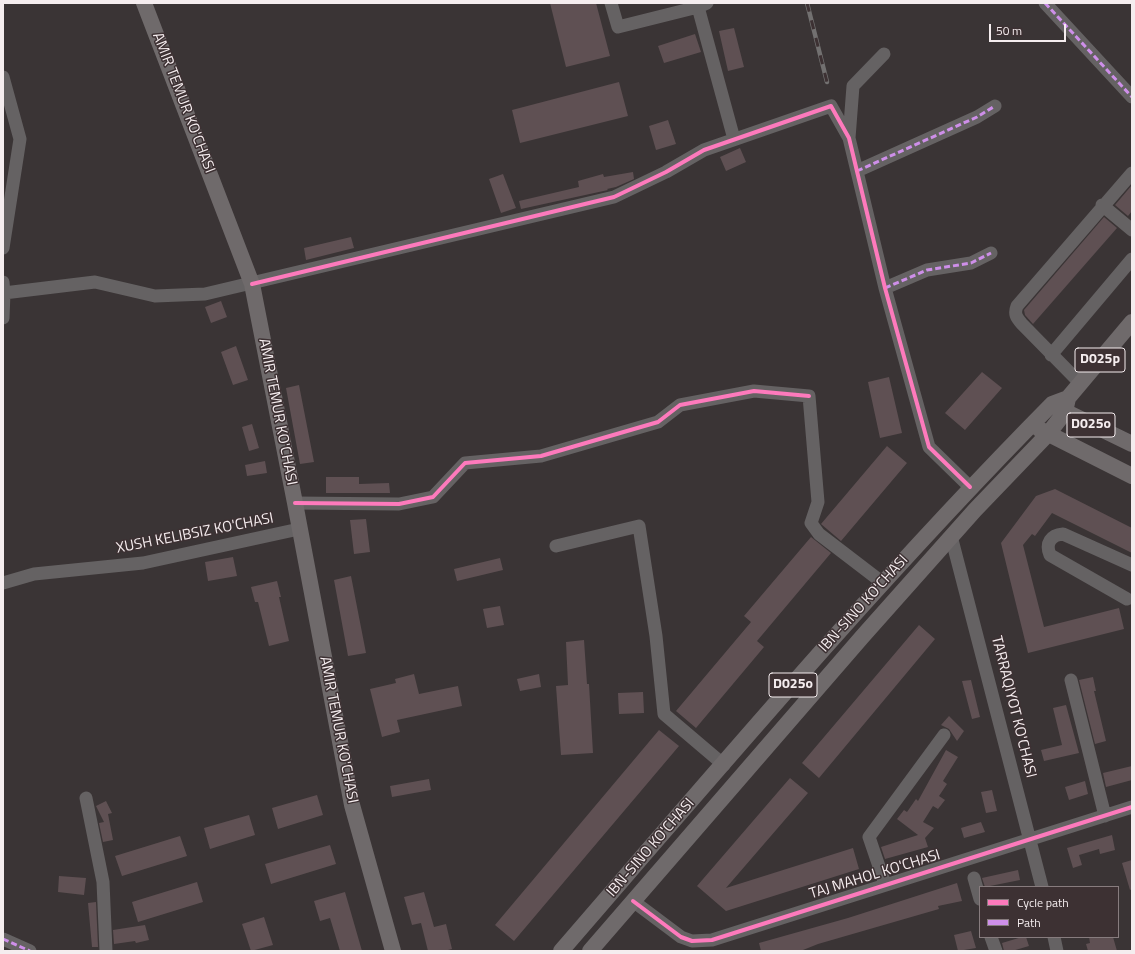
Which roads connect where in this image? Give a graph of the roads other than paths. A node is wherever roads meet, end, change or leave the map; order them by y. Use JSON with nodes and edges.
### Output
{"nodes":[{"id":1,"x":144,"y":3,"type":"edge"},
{"id":2,"x":611,"y":3,"type":"edge"},
{"id":3,"x":1046,"y":3,"type":"edge"},
{"id":4,"x":703,"y":5,"type":"edge"},
{"id":5,"x":884,"y":54,"type":"dead end"},
{"id":6,"x":3,"y":77,"type":"edge"},
{"id":7,"x":1132,"y":97,"type":"edge"},
{"id":8,"x":995,"y":106,"type":"dead end"},
{"id":9,"x":849,"y":138,"type":"junction"},
{"id":10,"x":734,"y":139,"type":"junction"},
{"id":11,"x":857,"y":171,"type":"junction"},
{"id":12,"x":1132,"y":172,"type":"edge"},
{"id":13,"x":1102,"y":205,"type":"junction"},
{"id":14,"x":1132,"y":230,"type":"edge"},
{"id":15,"x":3,"y":248,"type":"edge"},
{"id":16,"x":991,"y":253,"type":"dead end"},
{"id":17,"x":1132,"y":259,"type":"edge"},
{"id":18,"x":252,"y":284,"type":"junction"},
{"id":19,"x":3,"y":287,"type":"edge"},
{"id":20,"x":886,"y":288,"type":"junction"},
{"id":21,"x":3,"y":318,"type":"edge"},
{"id":22,"x":1132,"y":322,"type":"edge"},
{"id":23,"x":1051,"y":355,"type":"junction"},
{"id":24,"x":1080,"y":384,"type":"junction"},
{"id":25,"x":1062,"y":405,"type":"junction"},
{"id":26,"x":1031,"y":425,"type":"junction"},
{"id":27,"x":1048,"y":434,"type":"junction"},
{"id":28,"x":1132,"y":444,"type":"edge"},
{"id":29,"x":1132,"y":476,"type":"edge"},
{"id":30,"x":970,"y":487,"type":"junction"},
{"id":31,"x":296,"y":502,"type":"junction"},
{"id":32,"x":299,"y":529,"type":"junction"},
{"id":33,"x":951,"y":536,"type":"junction"},
{"id":34,"x":556,"y":546,"type":"dead end"},
{"id":35,"x":1132,"y":564,"type":"edge"},
{"id":36,"x":3,"y":583,"type":"edge"},
{"id":37,"x":883,"y":583,"type":"junction"},
{"id":38,"x":1127,"y":599,"type":"dead end"},
{"id":39,"x":1071,"y":680,"type":"dead end"},
{"id":40,"x":944,"y":735,"type":"dead end"},
{"id":41,"x":724,"y":765,"type":"junction"},
{"id":42,"x":86,"y":798,"type":"dead end"},
{"id":43,"x":1132,"y":807,"type":"edge"},
{"id":44,"x":1105,"y":816,"type":"junction"},
{"id":45,"x":1031,"y":840,"type":"junction"},
{"id":46,"x":974,"y":878,"type":"dead end"},
{"id":47,"x":885,"y":884,"type":"junction"},
{"id":48,"x":1042,"y":886,"type":"edge"},
{"id":49,"x":979,"y":896,"type":"edge"},
{"id":50,"x":633,"y":901,"type":"junction"},
{"id":51,"x":991,"y":938,"type":"edge"},
{"id":52,"x":1054,"y":938,"type":"edge"},
{"id":53,"x":3,"y":939,"type":"edge"},
{"id":54,"x":30,"y":951,"type":"edge"},
{"id":55,"x":106,"y":951,"type":"edge"},
{"id":56,"x":393,"y":951,"type":"edge"},
{"id":57,"x":561,"y":951,"type":"edge"},
{"id":58,"x":590,"y":951,"type":"edge"},
{"id":59,"x":996,"y":951,"type":"edge"},
{"id":60,"x":1057,"y":951,"type":"edge"}],
"edges":[{"from":1,"to":18,"type":"main road","name":"AMIR TEMUR KO'CHASI"},
{"from":2,"to":4,"type":"street"},
{"from":3,"to":7,"type":"street"},
{"from":4,"to":10,"type":"street"},
{"from":5,"to":9,"type":"street"},
{"from":6,"to":15,"type":"street"},
{"from":8,"to":11,"type":"street"},
{"from":9,"to":10,"type":"street"},
{"from":9,"to":11,"type":"street"},
{"from":10,"to":18,"type":"street"},
{"from":11,"to":20,"type":"street"},
{"from":12,"to":13,"type":"street"},
{"from":13,"to":14,"type":"street"},
{"from":13,"to":23,"type":"street"},
{"from":16,"to":20,"type":"street"},
{"from":17,"to":23,"type":"street"},
{"from":18,"to":19,"type":"street"},
{"from":18,"to":31,"type":"main road","name":"AMIR TEMUR KO'CHASI"},
{"from":19,"to":21,"type":"street"},
{"from":20,"to":30,"type":"street"},
{"from":22,"to":24,"type":"main road","name":"IBN-SINO KO'CHASI","number":"D025p"},
{"from":23,"to":24,"type":"street"},
{"from":24,"to":25,"type":"main road","name":"IBN-SINO KO'CHASI","number":"D025p"},
{"from":25,"to":26,"type":"main road","name":"IBN-SINO KO'CHASI","number":"D025p"},
{"from":25,"to":27,"type":"main road","name":"IBN-SINO KO'CHASI","number":"D025p"},
{"from":25,"to":28,"type":"main road","number":"D025o"},
{"from":26,"to":27,"type":"main road","number":"D025o"},
{"from":26,"to":30,"type":"main road","name":"IBN-SINO KO'CHASI","number":"D025o"},
{"from":27,"to":29,"type":"main road"},
{"from":27,"to":33,"type":"main road","name":"IBN-SINO KO'CHASI","number":"D025o"},
{"from":30,"to":37,"type":"main road","name":"IBN-SINO KO'CHASI","number":"D025o"},
{"from":31,"to":32,"type":"main road","name":"AMIR TEMUR KO'CHASI"},
{"from":31,"to":37,"type":"street"},
{"from":32,"to":36,"type":"street","name":"XUSH KELIBSIZ KO'CHASI"},
{"from":32,"to":56,"type":"main road","name":"AMIR TEMUR KO'CHASI"},
{"from":33,"to":45,"type":"street","name":"TARRAQIYOT KO'CHASI"},
{"from":33,"to":50,"type":"main road","name":"IBN-SINO KO'CHASI","number":"D025o"},
{"from":34,"to":41,"type":"street"},
{"from":35,"to":38,"type":"street"},
{"from":37,"to":41,"type":"main road","name":"IBN-SINO KO'CHASI","number":"D025o"},
{"from":39,"to":44,"type":"street"},
{"from":40,"to":47,"type":"street"},
{"from":41,"to":57,"type":"main road","name":"IBN-SINO KO'CHASI","number":"D025o"},
{"from":42,"to":55,"type":"street"},
{"from":43,"to":44,"type":"street","name":"TAJ MAHOL KO'CHASI"},
{"from":44,"to":45,"type":"street","name":"TAJ MAHOL KO'CHASI"},
{"from":45,"to":47,"type":"street","name":"TAJ MAHOL KO'CHASI"},
{"from":45,"to":48,"type":"street","name":"TARRAQIYOT KO'CHASI"},
{"from":46,"to":49,"type":"street"},
{"from":47,"to":50,"type":"street","name":"TAJ MAHOL KO'CHASI"},
{"from":50,"to":58,"type":"main road","name":"IBN-SINO KO'CHASI","number":"D025o"},
{"from":51,"to":59,"type":"street"},
{"from":52,"to":60,"type":"street"},
{"from":53,"to":54,"type":"street"}]}
